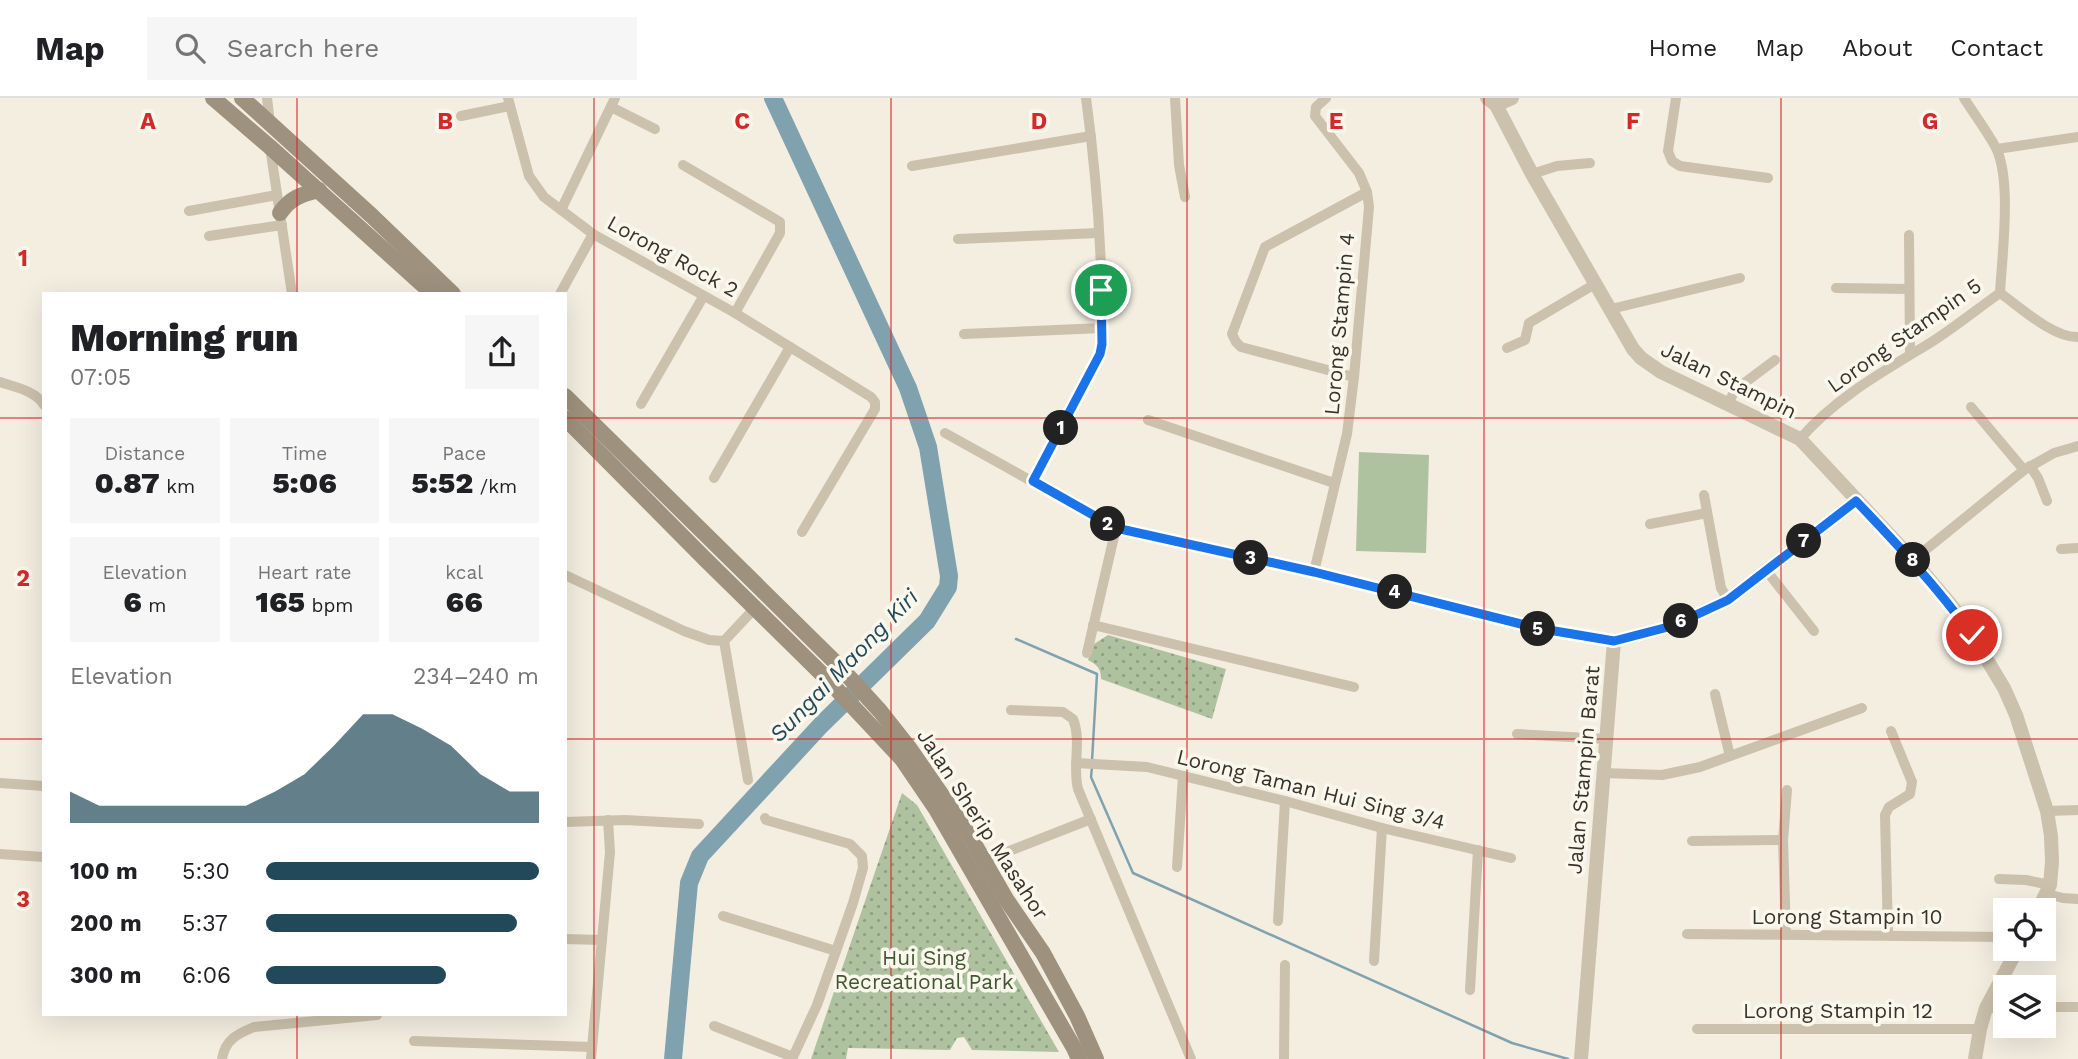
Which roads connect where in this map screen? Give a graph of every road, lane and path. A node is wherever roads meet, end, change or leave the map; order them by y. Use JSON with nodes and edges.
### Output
{"nodes":[{"id":1,"x":213,"y":98,"type":"edge"},
{"id":2,"x":242,"y":98,"type":"edge"},
{"id":3,"x":267,"y":98,"type":"edge"},
{"id":4,"x":1086,"y":98,"type":"edge"},
{"id":5,"x":1175,"y":98,"type":"edge"},
{"id":6,"x":1326,"y":98,"type":"edge"},
{"id":7,"x":1513,"y":98,"type":"edge"},
{"id":8,"x":1676,"y":98,"type":"edge"},
{"id":9,"x":1964,"y":98,"type":"edge"},
{"id":10,"x":1492,"y":101,"type":"edge"},
{"id":11,"x":509,"y":102,"type":"edge"},
{"id":12,"x":613,"y":103,"type":"edge"},
{"id":13,"x":461,"y":116,"type":"dead end"},
{"id":14,"x":271,"y":126,"type":"junction"},
{"id":15,"x":655,"y":129,"type":"dead end"},
{"id":16,"x":1091,"y":136,"type":"junction"},
{"id":17,"x":2078,"y":136,"type":"edge"},
{"id":18,"x":270,"y":147,"type":"junction"},
{"id":19,"x":1997,"y":149,"type":"junction"},
{"id":20,"x":1590,"y":163,"type":"dead end"},
{"id":21,"x":683,"y":165,"type":"dead end"},
{"id":22,"x":912,"y":166,"type":"dead end"},
{"id":23,"x":1532,"y":174,"type":"junction"},
{"id":24,"x":1768,"y":178,"type":"dead end"},
{"id":25,"x":319,"y":190,"type":"junction"},
{"id":26,"x":1367,"y":192,"type":"junction"},
{"id":27,"x":277,"y":195,"type":"junction"},
{"id":28,"x":1185,"y":197,"type":"dead end"},
{"id":29,"x":561,"y":210,"type":"junction"},
{"id":30,"x":189,"y":211,"type":"dead end"},
{"id":31,"x":281,"y":219,"type":"junction"},
{"id":32,"x":1098,"y":233,"type":"junction"},
{"id":33,"x":593,"y":234,"type":"junction"},
{"id":34,"x":1909,"y":235,"type":"dead end"},
{"id":35,"x":209,"y":236,"type":"dead end"},
{"id":36,"x":958,"y":239,"type":"dead end"},
{"id":37,"x":1740,"y":278,"type":"dead end"},
{"id":38,"x":1595,"y":284,"type":"junction"},
{"id":39,"x":1836,"y":288,"type":"dead end"},
{"id":40,"x":1909,"y":289,"type":"junction"},
{"id":41,"x":292,"y":292,"type":"edge"},
{"id":42,"x":431,"y":292,"type":"edge"},
{"id":43,"x":451,"y":292,"type":"edge"},
{"id":44,"x":560,"y":292,"type":"edge"},
{"id":45,"x":2000,"y":293,"type":"junction"},
{"id":46,"x":703,"y":297,"type":"junction"},
{"id":47,"x":1611,"y":309,"type":"junction"},
{"id":48,"x":735,"y":313,"type":"junction"},
{"id":49,"x":1102,"y":328,"type":"junction"},
{"id":50,"x":964,"y":334,"type":"dead end"},
{"id":51,"x":2078,"y":337,"type":"edge"},
{"id":52,"x":790,"y":347,"type":"junction"},
{"id":53,"x":1507,"y":348,"type":"dead end"},
{"id":54,"x":1910,"y":354,"type":"junction"},
{"id":55,"x":1775,"y":360,"type":"dead end"},
{"id":56,"x":1354,"y":377,"type":"junction"},
{"id":57,"x":0,"y":382,"type":"edge"},
{"id":58,"x":567,"y":398,"type":"edge"},
{"id":59,"x":42,"y":401,"type":"edge"},
{"id":60,"x":641,"y":404,"type":"dead end"},
{"id":61,"x":1728,"y":404,"type":"junction"},
{"id":62,"x":1971,"y":407,"type":"dead end"},
{"id":63,"x":567,"y":420,"type":"edge"},
{"id":64,"x":1149,"y":420,"type":"dead end"},
{"id":65,"x":945,"y":433,"type":"dead end"},
{"id":66,"x":1800,"y":439,"type":"junction"},
{"id":67,"x":2078,"y":446,"type":"edge"},
{"id":68,"x":2027,"y":468,"type":"junction"},
{"id":69,"x":714,"y":478,"type":"dead end"},
{"id":70,"x":1033,"y":481,"type":"junction"},
{"id":71,"x":1334,"y":483,"type":"junction"},
{"id":72,"x":1704,"y":495,"type":"dead end"},
{"id":73,"x":1856,"y":501,"type":"junction"},
{"id":74,"x":2047,"y":501,"type":"dead end"},
{"id":75,"x":1707,"y":513,"type":"junction"},
{"id":76,"x":1650,"y":524,"type":"dead end"},
{"id":77,"x":1116,"y":528,"type":"junction"},
{"id":78,"x":802,"y":532,"type":"dead end"},
{"id":79,"x":2078,"y":548,"type":"edge"},
{"id":80,"x":2061,"y":550,"type":"dead end"},
{"id":81,"x":1913,"y":560,"type":"junction"},
{"id":82,"x":1766,"y":570,"type":"junction"},
{"id":83,"x":1314,"y":572,"type":"junction"},
{"id":84,"x":567,"y":576,"type":"edge"},
{"id":85,"x":1728,"y":600,"type":"junction"},
{"id":86,"x":755,"y":608,"type":"junction"},
{"id":87,"x":1093,"y":625,"type":"junction"},
{"id":88,"x":1814,"y":631,"type":"dead end"},
{"id":89,"x":724,"y":641,"type":"junction"},
{"id":90,"x":1614,"y":641,"type":"junction"},
{"id":91,"x":1087,"y":653,"type":"dead end"},
{"id":92,"x":1354,"y":687,"type":"dead end"},
{"id":93,"x":1714,"y":694,"type":"dead end"},
{"id":94,"x":1862,"y":708,"type":"dead end"},
{"id":95,"x":1012,"y":710,"type":"dead end"},
{"id":96,"x":1891,"y":731,"type":"dead end"},
{"id":97,"x":1517,"y":734,"type":"dead end"},
{"id":98,"x":1606,"y":739,"type":"junction"},
{"id":99,"x":1730,"y":756,"type":"junction"},
{"id":100,"x":1079,"y":763,"type":"junction"},
{"id":101,"x":1603,"y":773,"type":"junction"},
{"id":102,"x":1183,"y":776,"type":"junction"},
{"id":103,"x":748,"y":780,"type":"dead end"},
{"id":104,"x":0,"y":783,"type":"edge"},
{"id":105,"x":42,"y":786,"type":"edge"},
{"id":106,"x":1787,"y":790,"type":"dead end"},
{"id":107,"x":1285,"y":801,"type":"junction"},
{"id":108,"x":2078,"y":810,"type":"edge"},
{"id":109,"x":2047,"y":811,"type":"junction"},
{"id":110,"x":765,"y":818,"type":"dead end"},
{"id":111,"x":1091,"y":819,"type":"junction"},
{"id":112,"x":608,"y":820,"type":"junction"},
{"id":113,"x":567,"y":822,"type":"edge"},
{"id":114,"x":699,"y":824,"type":"dead end"},
{"id":115,"x":1382,"y":828,"type":"junction"},
{"id":116,"x":1783,"y":840,"type":"junction"},
{"id":117,"x":1692,"y":841,"type":"dead end"},
{"id":118,"x":1478,"y":850,"type":"junction"},
{"id":119,"x":0,"y":854,"type":"edge"},
{"id":120,"x":42,"y":857,"type":"edge"},
{"id":121,"x":1511,"y":858,"type":"dead end"},
{"id":122,"x":985,"y":861,"type":"junction"},
{"id":123,"x":1177,"y":867,"type":"dead end"},
{"id":124,"x":1999,"y":879,"type":"dead end"},
{"id":125,"x":2049,"y":889,"type":"junction"},
{"id":126,"x":2044,"y":898,"type":"edge"},
{"id":127,"x":2078,"y":899,"type":"edge"},
{"id":128,"x":723,"y":916,"type":"dead end"},
{"id":129,"x":1278,"y":921,"type":"dead end"},
{"id":130,"x":1688,"y":934,"type":"dead end"},
{"id":131,"x":1786,"y":935,"type":"junction"},
{"id":132,"x":1888,"y":935,"type":"junction"},
{"id":133,"x":1993,"y":937,"type":"edge"},
{"id":134,"x":567,"y":939,"type":"edge"},
{"id":135,"x":602,"y":940,"type":"junction"},
{"id":136,"x":836,"y":951,"type":"junction"},
{"id":137,"x":1374,"y":961,"type":"dead end"},
{"id":138,"x":2011,"y":961,"type":"edge"},
{"id":139,"x":1285,"y":965,"type":"dead end"},
{"id":140,"x":1471,"y":990,"type":"dead end"},
{"id":141,"x":2056,"y":1007,"type":"edge"},
{"id":142,"x":2078,"y":1007,"type":"edge"},
{"id":143,"x":1986,"y":1008,"type":"junction"},
{"id":144,"x":1993,"y":1008,"type":"edge"},
{"id":145,"x":367,"y":1016,"type":"edge"},
{"id":146,"x":714,"y":1026,"type":"dead end"},
{"id":147,"x":1697,"y":1029,"type":"dead end"},
{"id":148,"x":1980,"y":1029,"type":"junction"},
{"id":149,"x":414,"y":1041,"type":"dead end"},
{"id":150,"x":592,"y":1047,"type":"junction"},
{"id":151,"x":793,"y":1058,"type":"edge"},
{"id":152,"x":222,"y":1059,"type":"edge"},
{"id":153,"x":591,"y":1059,"type":"edge"},
{"id":154,"x":1079,"y":1059,"type":"edge"},
{"id":155,"x":1096,"y":1059,"type":"edge"},
{"id":156,"x":1191,"y":1059,"type":"edge"},
{"id":157,"x":1284,"y":1059,"type":"edge"},
{"id":158,"x":1581,"y":1059,"type":"edge"},
{"id":159,"x":1975,"y":1059,"type":"edge"}],
"edges":[{"from":1,"to":18,"type":"main road"},
{"from":2,"to":14,"type":"main road"},
{"from":3,"to":14,"type":"street"},
{"from":4,"to":16,"type":"street"},
{"from":5,"to":28,"type":"street"},
{"from":6,"to":26,"type":"street","name":"Lorong Stampin 4"},
{"from":7,"to":10,"type":"street"},
{"from":8,"to":24,"type":"street"},
{"from":9,"to":19,"type":"street"},
{"from":10,"to":23,"type":"street","name":"Jalan Stampin"},
{"from":11,"to":13,"type":"street"},
{"from":11,"to":29,"type":"street","name":"Lorong Rock 2"},
{"from":12,"to":15,"type":"street"},
{"from":12,"to":29,"type":"street"},
{"from":14,"to":43,"type":"main road"},
{"from":16,"to":22,"type":"street"},
{"from":16,"to":32,"type":"street"},
{"from":17,"to":19,"type":"street"},
{"from":18,"to":25,"type":"main road"},
{"from":18,"to":27,"type":"street"},
{"from":19,"to":45,"type":"street"},
{"from":20,"to":23,"type":"street"},
{"from":21,"to":48,"type":"street"},
{"from":23,"to":38,"type":"street","name":"Jalan Stampin"},
{"from":25,"to":31,"type":"main road"},
{"from":25,"to":42,"type":"main road"},
{"from":26,"to":56,"type":"street","name":"Lorong Stampin 4"},
{"from":26,"to":56,"type":"street"},
{"from":27,"to":30,"type":"street"},
{"from":27,"to":31,"type":"street"},
{"from":29,"to":33,"type":"street","name":"Lorong Rock 2"},
{"from":31,"to":35,"type":"street"},
{"from":31,"to":41,"type":"street"},
{"from":32,"to":36,"type":"street"},
{"from":32,"to":49,"type":"street"},
{"from":33,"to":44,"type":"street"},
{"from":33,"to":46,"type":"street","name":"Lorong Rock 2"},
{"from":34,"to":40,"type":"street"},
{"from":37,"to":47,"type":"street"},
{"from":38,"to":47,"type":"street","name":"Jalan Stampin"},
{"from":38,"to":53,"type":"street"},
{"from":39,"to":40,"type":"street"},
{"from":40,"to":54,"type":"street"},
{"from":45,"to":51,"type":"street"},
{"from":45,"to":54,"type":"street","name":"Lorong Stampin 5"},
{"from":46,"to":48,"type":"street","name":"Lorong Rock 2"},
{"from":46,"to":60,"type":"street"},
{"from":47,"to":61,"type":"street","name":"Jalan Stampin"},
{"from":48,"to":52,"type":"street","name":"Lorong Rock 2"},
{"from":49,"to":50,"type":"street"},
{"from":49,"to":70,"type":"street"},
{"from":52,"to":69,"type":"street"},
{"from":52,"to":78,"type":"street","name":"Lorong Rock 2"},
{"from":54,"to":66,"type":"street","name":"Lorong Stampin 5"},
{"from":55,"to":61,"type":"street"},
{"from":56,"to":71,"type":"street","name":"Lorong Stampin 4"},
{"from":57,"to":59,"type":"street"},
{"from":58,"to":122,"type":"main road","name":"Jalan Sherip Masahor"},
{"from":61,"to":66,"type":"street","name":"Jalan Stampin"},
{"from":62,"to":68,"type":"street"},
{"from":63,"to":86,"type":"main road","name":"Jalan Sherip Masahor"},
{"from":64,"to":71,"type":"street"},
{"from":65,"to":70,"type":"street"},
{"from":66,"to":73,"type":"street","name":"Jalan Stampin"},
{"from":67,"to":68,"type":"street"},
{"from":68,"to":74,"type":"street"},
{"from":68,"to":81,"type":"street"},
{"from":70,"to":77,"type":"street"},
{"from":71,"to":83,"type":"street","name":"Lorong Stampin 4"},
{"from":72,"to":75,"type":"street"},
{"from":73,"to":81,"type":"street","name":"Jalan Stampin"},
{"from":73,"to":82,"type":"street","name":"Jalan Stampin Barat"},
{"from":75,"to":76,"type":"street"},
{"from":75,"to":85,"type":"street"},
{"from":77,"to":83,"type":"street"},
{"from":77,"to":87,"type":"street"},
{"from":79,"to":80,"type":"street"},
{"from":81,"to":109,"type":"street","name":"Jalan Stampin"},
{"from":82,"to":85,"type":"street","name":"Jalan Stampin Barat"},
{"from":82,"to":88,"type":"street"},
{"from":83,"to":90,"type":"street"},
{"from":84,"to":89,"type":"street"},
{"from":85,"to":90,"type":"street","name":"Jalan Stampin Barat"},
{"from":86,"to":89,"type":"street"},
{"from":86,"to":154,"type":"main road","name":"Jalan Sherip Masahor"},
{"from":87,"to":91,"type":"street"},
{"from":87,"to":92,"type":"street"},
{"from":89,"to":103,"type":"street"},
{"from":90,"to":98,"type":"street","name":"Jalan Stampin Barat"},
{"from":93,"to":99,"type":"street"},
{"from":94,"to":99,"type":"street"},
{"from":95,"to":100,"type":"street"},
{"from":96,"to":132,"type":"street"},
{"from":97,"to":98,"type":"street"},
{"from":98,"to":101,"type":"street","name":"Jalan Stampin Barat"},
{"from":99,"to":101,"type":"street"},
{"from":100,"to":102,"type":"street","name":"Lorong Taman Hui Sing 3/4"},
{"from":100,"to":111,"type":"street"},
{"from":101,"to":158,"type":"street","name":"Jalan Stampin Barat"},
{"from":102,"to":107,"type":"street","name":"Lorong Taman Hui Sing 3/4"},
{"from":102,"to":123,"type":"street"},
{"from":104,"to":105,"type":"street"},
{"from":106,"to":116,"type":"street"},
{"from":107,"to":115,"type":"street","name":"Lorong Taman Hui Sing 3/4"},
{"from":107,"to":129,"type":"street"},
{"from":108,"to":109,"type":"street"},
{"from":109,"to":125,"type":"street","name":"Jalan Stampin"},
{"from":110,"to":136,"type":"street"},
{"from":111,"to":122,"type":"street"},
{"from":111,"to":156,"type":"street"},
{"from":112,"to":113,"type":"street"},
{"from":112,"to":114,"type":"street"},
{"from":112,"to":135,"type":"street"},
{"from":115,"to":118,"type":"street","name":"Lorong Taman Hui Sing 3/4"},
{"from":115,"to":137,"type":"street"},
{"from":116,"to":117,"type":"street"},
{"from":116,"to":131,"type":"street"},
{"from":118,"to":121,"type":"street","name":"Lorong Taman Hui Sing 3/4"},
{"from":118,"to":140,"type":"street"},
{"from":119,"to":120,"type":"street"},
{"from":122,"to":155,"type":"main road","name":"Jalan Sherip Masahor"},
{"from":124,"to":125,"type":"street"},
{"from":125,"to":126,"type":"street","name":"Jalan Stampin"},
{"from":125,"to":127,"type":"street"},
{"from":128,"to":136,"type":"street"},
{"from":130,"to":131,"type":"street","name":"Lorong Stampin 10"},
{"from":131,"to":132,"type":"street","name":"Lorong Stampin 10"},
{"from":132,"to":133,"type":"street","name":"Lorong Stampin 10"},
{"from":134,"to":135,"type":"street"},
{"from":135,"to":150,"type":"street"},
{"from":136,"to":151,"type":"street"},
{"from":138,"to":143,"type":"street"},
{"from":139,"to":157,"type":"street"},
{"from":141,"to":142,"type":"street"},
{"from":143,"to":144,"type":"street"},
{"from":143,"to":148,"type":"street"},
{"from":145,"to":152,"type":"street"},
{"from":146,"to":151,"type":"street"},
{"from":147,"to":148,"type":"street","name":"Lorong Stampin 12"},
{"from":148,"to":159,"type":"street"},
{"from":149,"to":150,"type":"street"},
{"from":150,"to":153,"type":"street"}]}
